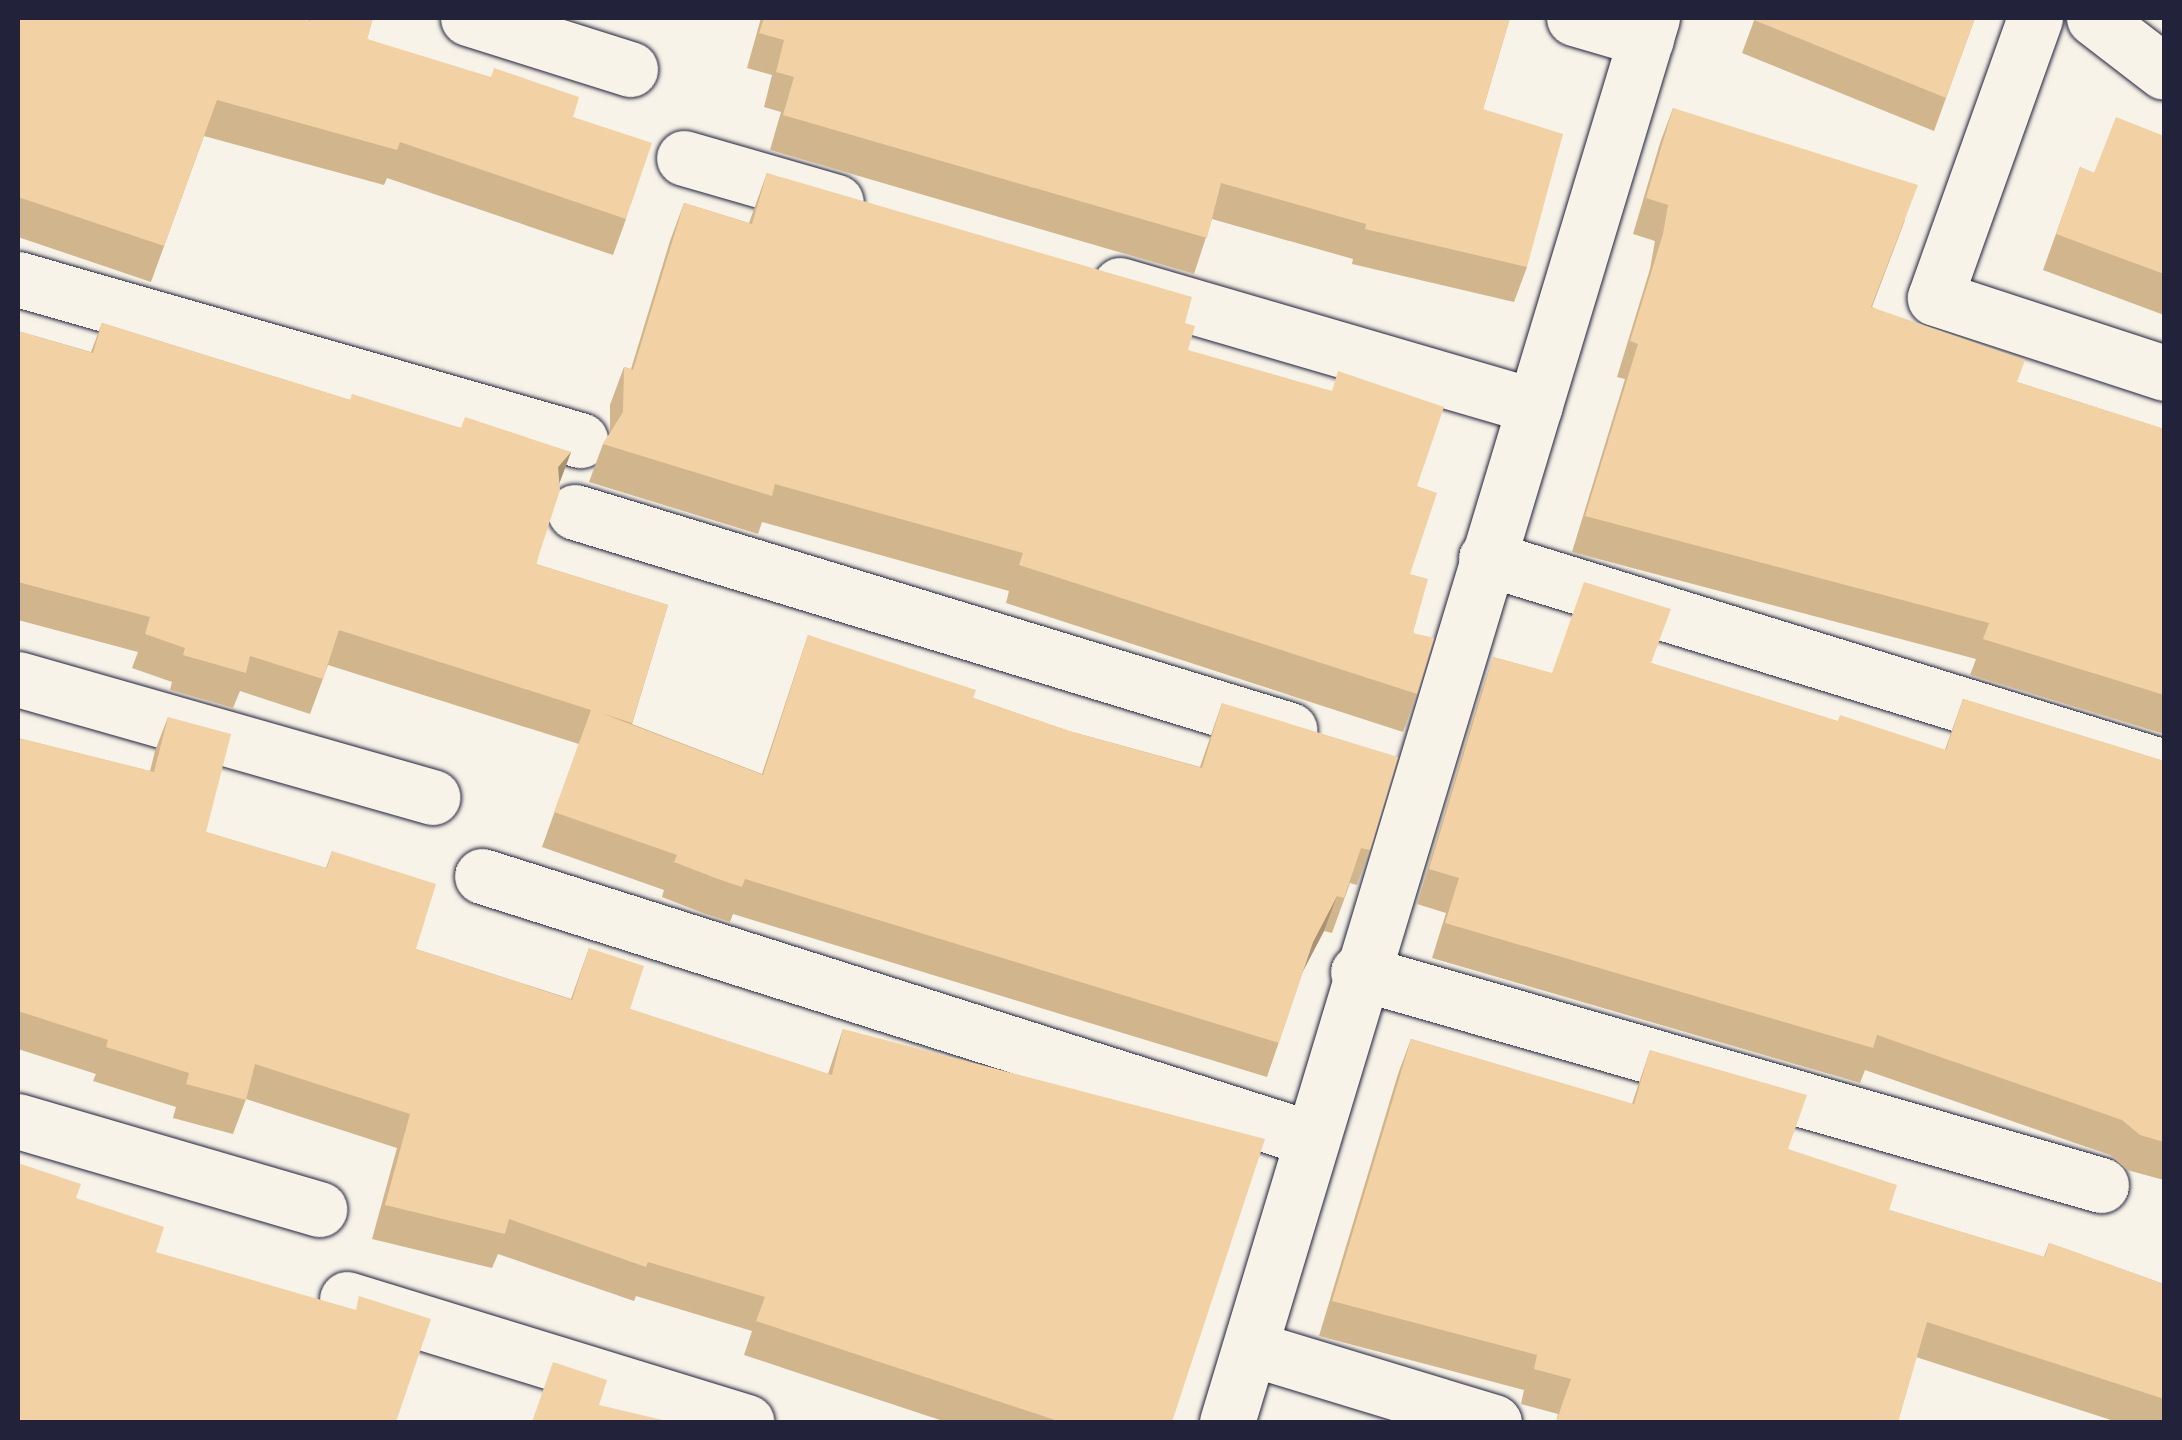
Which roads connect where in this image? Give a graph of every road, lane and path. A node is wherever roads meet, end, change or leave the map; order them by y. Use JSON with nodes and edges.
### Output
{"nodes":[{"id":1,"x":468,"y":18,"type":"edge"},
{"id":2,"x":1574,"y":18,"type":"edge"},
{"id":3,"x":2035,"y":18,"type":"edge"},
{"id":4,"x":2094,"y":18,"type":"edge"},
{"id":5,"x":1649,"y":28,"type":"edge"},
{"id":6,"x":630,"y":69,"type":"dead end"},
{"id":7,"x":2164,"y":72,"type":"edge"},
{"id":8,"x":684,"y":158,"type":"dead end"},
{"id":9,"x":892,"y":218,"type":"edge"},
{"id":10,"x":1062,"y":268,"type":"edge"},
{"id":11,"x":18,"y":279,"type":"edge"},
{"id":12,"x":2164,"y":373,"type":"edge"},
{"id":13,"x":1535,"y":406,"type":"junction"},
{"id":14,"x":580,"y":440,"type":"dead end"},
{"id":15,"x":575,"y":512,"type":"dead end"},
{"id":16,"x":1486,"y":558,"type":"junction"},
{"id":17,"x":18,"y":678,"type":"edge"},
{"id":18,"x":2164,"y":767,"type":"edge"},
{"id":19,"x":1422,"y":770,"type":"junction"},
{"id":20,"x":433,"y":797,"type":"dead end"},
{"id":21,"x":482,"y":876,"type":"dead end"},
{"id":22,"x":1358,"y":972,"type":"junction"},
{"id":23,"x":18,"y":1121,"type":"edge"},
{"id":24,"x":1309,"y":1138,"type":"junction"},
{"id":25,"x":2101,"y":1185,"type":"dead end"},
{"id":26,"x":318,"y":1209,"type":"dead end"},
{"id":27,"x":348,"y":1299,"type":"dead end"},
{"id":28,"x":1250,"y":1348,"type":"junction"},
{"id":29,"x":748,"y":1422,"type":"edge"},
{"id":30,"x":1226,"y":1422,"type":"edge"},
{"id":31,"x":1494,"y":1422,"type":"edge"}],
"edges":[{"from":1,"to":6,"type":"street"},
{"from":2,"to":5,"type":"street"},
{"from":3,"to":12,"type":"street"},
{"from":4,"to":7,"type":"street"},
{"from":5,"to":13,"type":"street"},
{"from":8,"to":9,"type":"street"},
{"from":10,"to":13,"type":"street"},
{"from":11,"to":14,"type":"street"},
{"from":13,"to":16,"type":"street"},
{"from":15,"to":19,"type":"street"},
{"from":16,"to":18,"type":"street"},
{"from":16,"to":19,"type":"street"},
{"from":17,"to":20,"type":"street"},
{"from":19,"to":22,"type":"street"},
{"from":21,"to":24,"type":"street"},
{"from":22,"to":24,"type":"street"},
{"from":22,"to":25,"type":"street"},
{"from":23,"to":26,"type":"street"},
{"from":24,"to":28,"type":"street"},
{"from":27,"to":29,"type":"street"},
{"from":28,"to":30,"type":"street"},
{"from":28,"to":31,"type":"street"}]}
